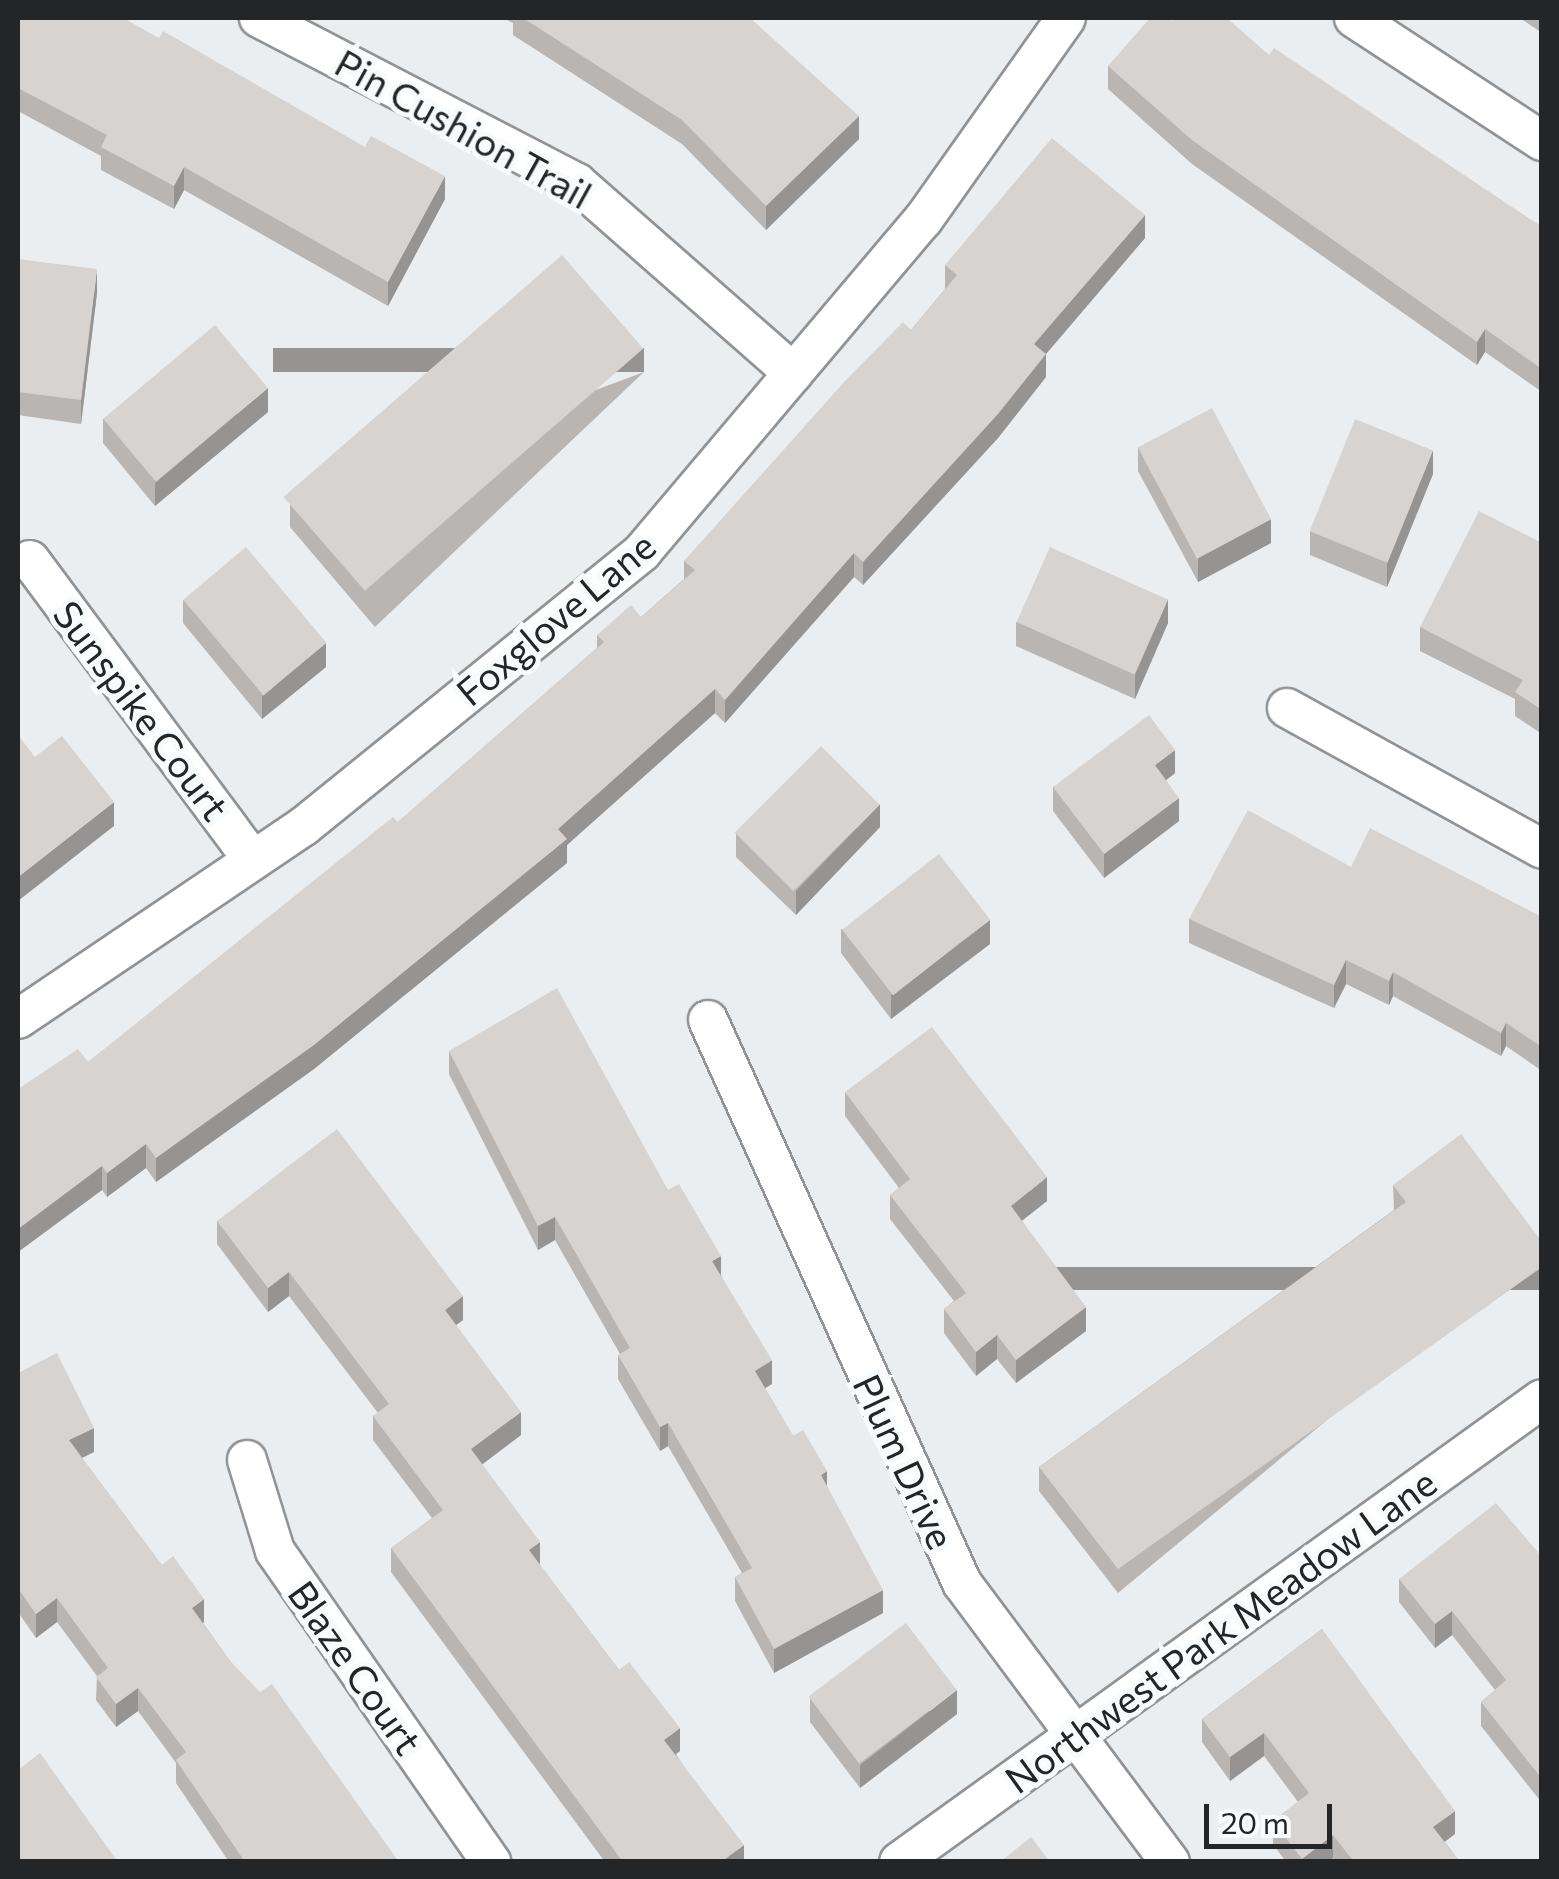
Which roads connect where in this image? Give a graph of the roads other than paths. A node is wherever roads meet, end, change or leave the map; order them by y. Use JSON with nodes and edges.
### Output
{"nodes":[{"id":1,"x":260,"y":18,"type":"edge"},
{"id":2,"x":1066,"y":18,"type":"edge"},
{"id":3,"x":1354,"y":18,"type":"edge"},
{"id":4,"x":1542,"y":142,"type":"edge"},
{"id":5,"x":794,"y":373,"type":"junction"},
{"id":6,"x":30,"y":560,"type":"dead end"},
{"id":7,"x":1287,"y":708,"type":"dead end"},
{"id":8,"x":1542,"y":848,"type":"edge"},
{"id":9,"x":253,"y":860,"type":"junction"},
{"id":10,"x":18,"y":1019,"type":"edge"},
{"id":11,"x":708,"y":1020,"type":"dead end"},
{"id":12,"x":1537,"y":1412,"type":"edge"},
{"id":13,"x":247,"y":1460,"type":"dead end"},
{"id":14,"x":1075,"y":1732,"type":"junction"},
{"id":15,"x":491,"y":1862,"type":"edge"},
{"id":16,"x":898,"y":1862,"type":"edge"},
{"id":17,"x":1170,"y":1862,"type":"edge"}],
"edges":[{"from":1,"to":5,"type":"street","name":"Pin Cushion Trail"},
{"from":2,"to":5,"type":"street","name":"Foxglove Lane"},
{"from":3,"to":4,"type":"street"},
{"from":5,"to":9,"type":"street","name":"Foxglove Lane"},
{"from":6,"to":9,"type":"street","name":"Sunspike Court"},
{"from":7,"to":8,"type":"street"},
{"from":9,"to":10,"type":"street","name":"Foxglove Lane"},
{"from":11,"to":14,"type":"street","name":"Plum Drive"},
{"from":12,"to":14,"type":"street","name":"Northwest Park Meadow Lane"},
{"from":13,"to":15,"type":"street","name":"Blaze Court"},
{"from":14,"to":16,"type":"street","name":"Northwest Park Meadow Lane"},
{"from":14,"to":17,"type":"street","name":"Plum Drive"}]}
